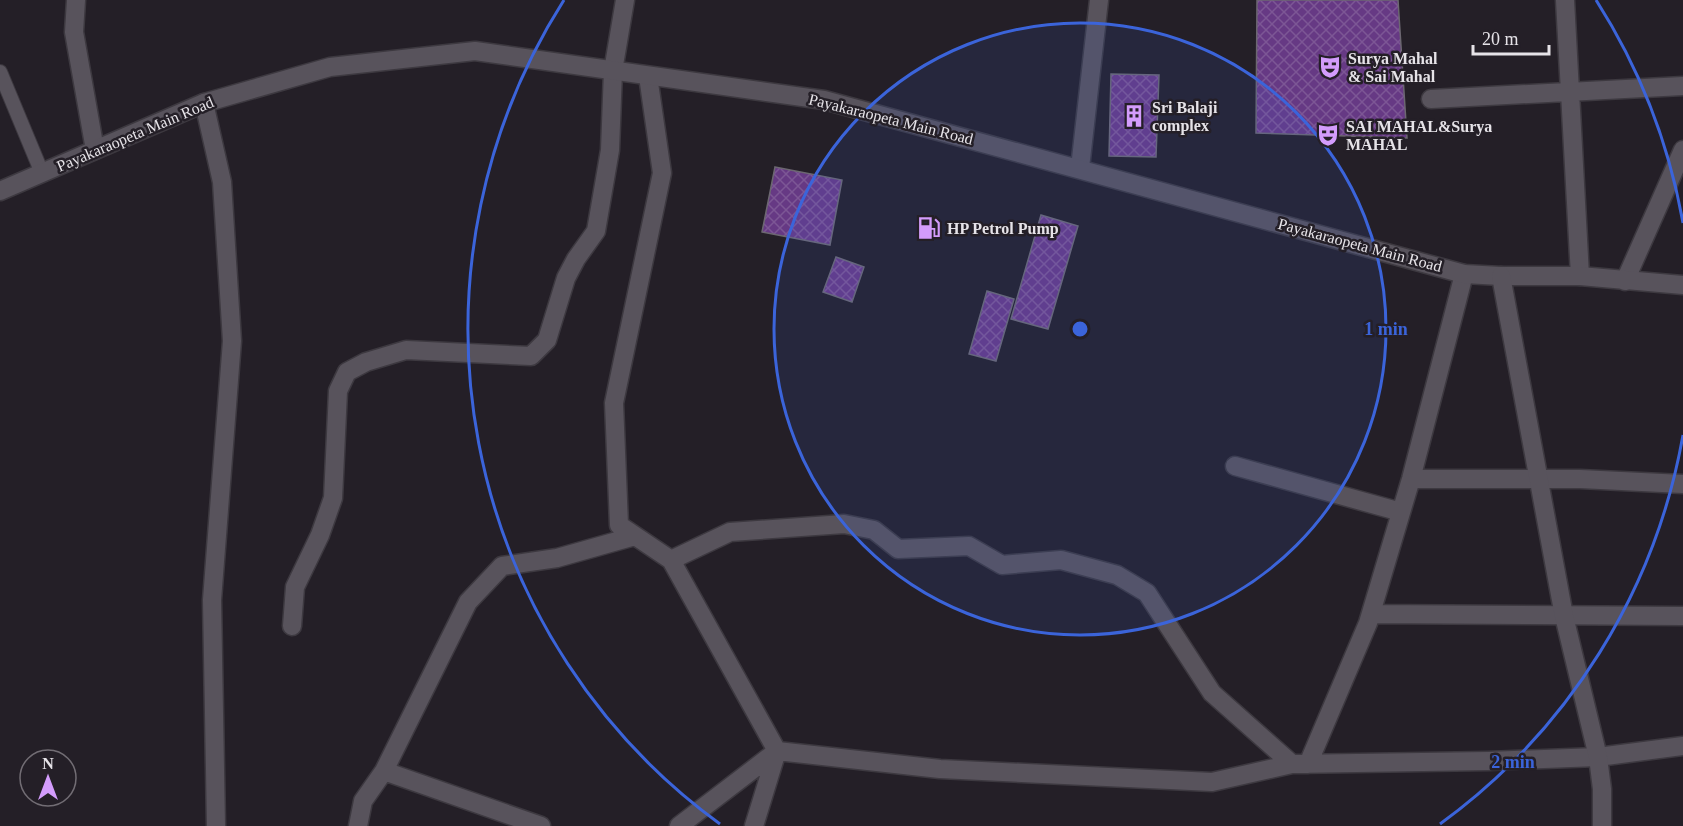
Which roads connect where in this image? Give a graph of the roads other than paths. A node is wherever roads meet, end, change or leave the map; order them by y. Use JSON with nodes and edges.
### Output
{"nodes":[{"id":1,"x":76,"y":0,"type":"edge"},
{"id":2,"x":625,"y":0,"type":"edge"},
{"id":3,"x":1099,"y":0,"type":"edge"},
{"id":4,"x":1565,"y":0,"type":"edge"},
{"id":5,"x":613,"y":70,"type":"junction"},
{"id":6,"x":0,"y":72,"type":"edge"},
{"id":7,"x":648,"y":76,"type":"junction"},
{"id":8,"x":1683,"y":86,"type":"edge"},
{"id":9,"x":1569,"y":92,"type":"junction"},
{"id":10,"x":1431,"y":99,"type":"dead end"},
{"id":11,"x":204,"y":103,"type":"junction"},
{"id":12,"x":95,"y":150,"type":"junction"},
{"id":13,"x":1683,"y":150,"type":"edge"},
{"id":14,"x":1080,"y":168,"type":"junction"},
{"id":15,"x":42,"y":173,"type":"junction"},
{"id":16,"x":0,"y":191,"type":"edge"},
{"id":17,"x":1464,"y":274,"type":"junction"},
{"id":18,"x":1501,"y":276,"type":"junction"},
{"id":19,"x":1580,"y":276,"type":"junction"},
{"id":20,"x":1624,"y":280,"type":"junction"},
{"id":21,"x":1683,"y":285,"type":"edge"},
{"id":22,"x":1235,"y":466,"type":"dead end"},
{"id":23,"x":1412,"y":479,"type":"junction"},
{"id":24,"x":1538,"y":480,"type":"junction"},
{"id":25,"x":1683,"y":484,"type":"edge"},
{"id":26,"x":1401,"y":512,"type":"junction"},
{"id":27,"x":635,"y":536,"type":"junction"},
{"id":28,"x":671,"y":560,"type":"junction"},
{"id":29,"x":1371,"y":614,"type":"junction"},
{"id":30,"x":1564,"y":616,"type":"junction"},
{"id":31,"x":1683,"y":616,"type":"edge"},
{"id":32,"x":292,"y":626,"type":"dead end"},
{"id":33,"x":1683,"y":746,"type":"edge"},
{"id":34,"x":777,"y":751,"type":"junction"},
{"id":35,"x":1599,"y":756,"type":"junction"},
{"id":36,"x":1300,"y":764,"type":"junction"},
{"id":37,"x":384,"y":771,"type":"junction"},
{"id":38,"x":216,"y":826,"type":"edge"},
{"id":39,"x":358,"y":826,"type":"edge"},
{"id":40,"x":541,"y":826,"type":"edge"},
{"id":41,"x":679,"y":826,"type":"edge"},
{"id":42,"x":754,"y":826,"type":"edge"},
{"id":43,"x":1602,"y":826,"type":"edge"}],
"edges":[{"from":1,"to":12,"type":"street"},
{"from":2,"to":5,"type":"street"},
{"from":3,"to":14,"type":"street"},
{"from":4,"to":9,"type":"street"},
{"from":5,"to":7,"type":"street","name":"Payakaraopeta Main Road"},
{"from":5,"to":11,"type":"street","name":"Payakaraopeta Main Road"},
{"from":5,"to":32,"type":"street"},
{"from":6,"to":15,"type":"lane"},
{"from":7,"to":14,"type":"street","name":"Payakaraopeta Main Road"},
{"from":7,"to":27,"type":"street"},
{"from":8,"to":9,"type":"street"},
{"from":9,"to":10,"type":"street"},
{"from":9,"to":19,"type":"street"},
{"from":11,"to":12,"type":"street","name":"Payakaraopeta Main Road"},
{"from":11,"to":38,"type":"street"},
{"from":12,"to":15,"type":"street","name":"Payakaraopeta Main Road"},
{"from":13,"to":20,"type":"street"},
{"from":14,"to":17,"type":"street","name":"Payakaraopeta Main Road"},
{"from":15,"to":16,"type":"street","name":"Payakaraopeta Main Road"},
{"from":17,"to":18,"type":"street","name":"Payakaraopeta Main Road"},
{"from":17,"to":23,"type":"street"},
{"from":18,"to":19,"type":"street","name":"Payakaraopeta Main Road"},
{"from":18,"to":24,"type":"street"},
{"from":19,"to":20,"type":"street","name":"Payakaraopeta Main Road"},
{"from":20,"to":21,"type":"street","name":"Payakaraopeta Main Road"},
{"from":22,"to":26,"type":"street"},
{"from":23,"to":24,"type":"street"},
{"from":23,"to":26,"type":"street"},
{"from":24,"to":25,"type":"street"},
{"from":24,"to":30,"type":"street"},
{"from":26,"to":29,"type":"street"},
{"from":27,"to":28,"type":"street"},
{"from":27,"to":37,"type":"street"},
{"from":28,"to":34,"type":"street"},
{"from":28,"to":36,"type":"street"},
{"from":29,"to":30,"type":"street"},
{"from":29,"to":36,"type":"street"},
{"from":30,"to":31,"type":"street"},
{"from":30,"to":35,"type":"street"},
{"from":33,"to":35,"type":"street"},
{"from":34,"to":36,"type":"street"},
{"from":34,"to":41,"type":"street"},
{"from":34,"to":42,"type":"street"},
{"from":35,"to":36,"type":"street"},
{"from":35,"to":43,"type":"street"},
{"from":37,"to":39,"type":"street"},
{"from":37,"to":40,"type":"street"}]}
